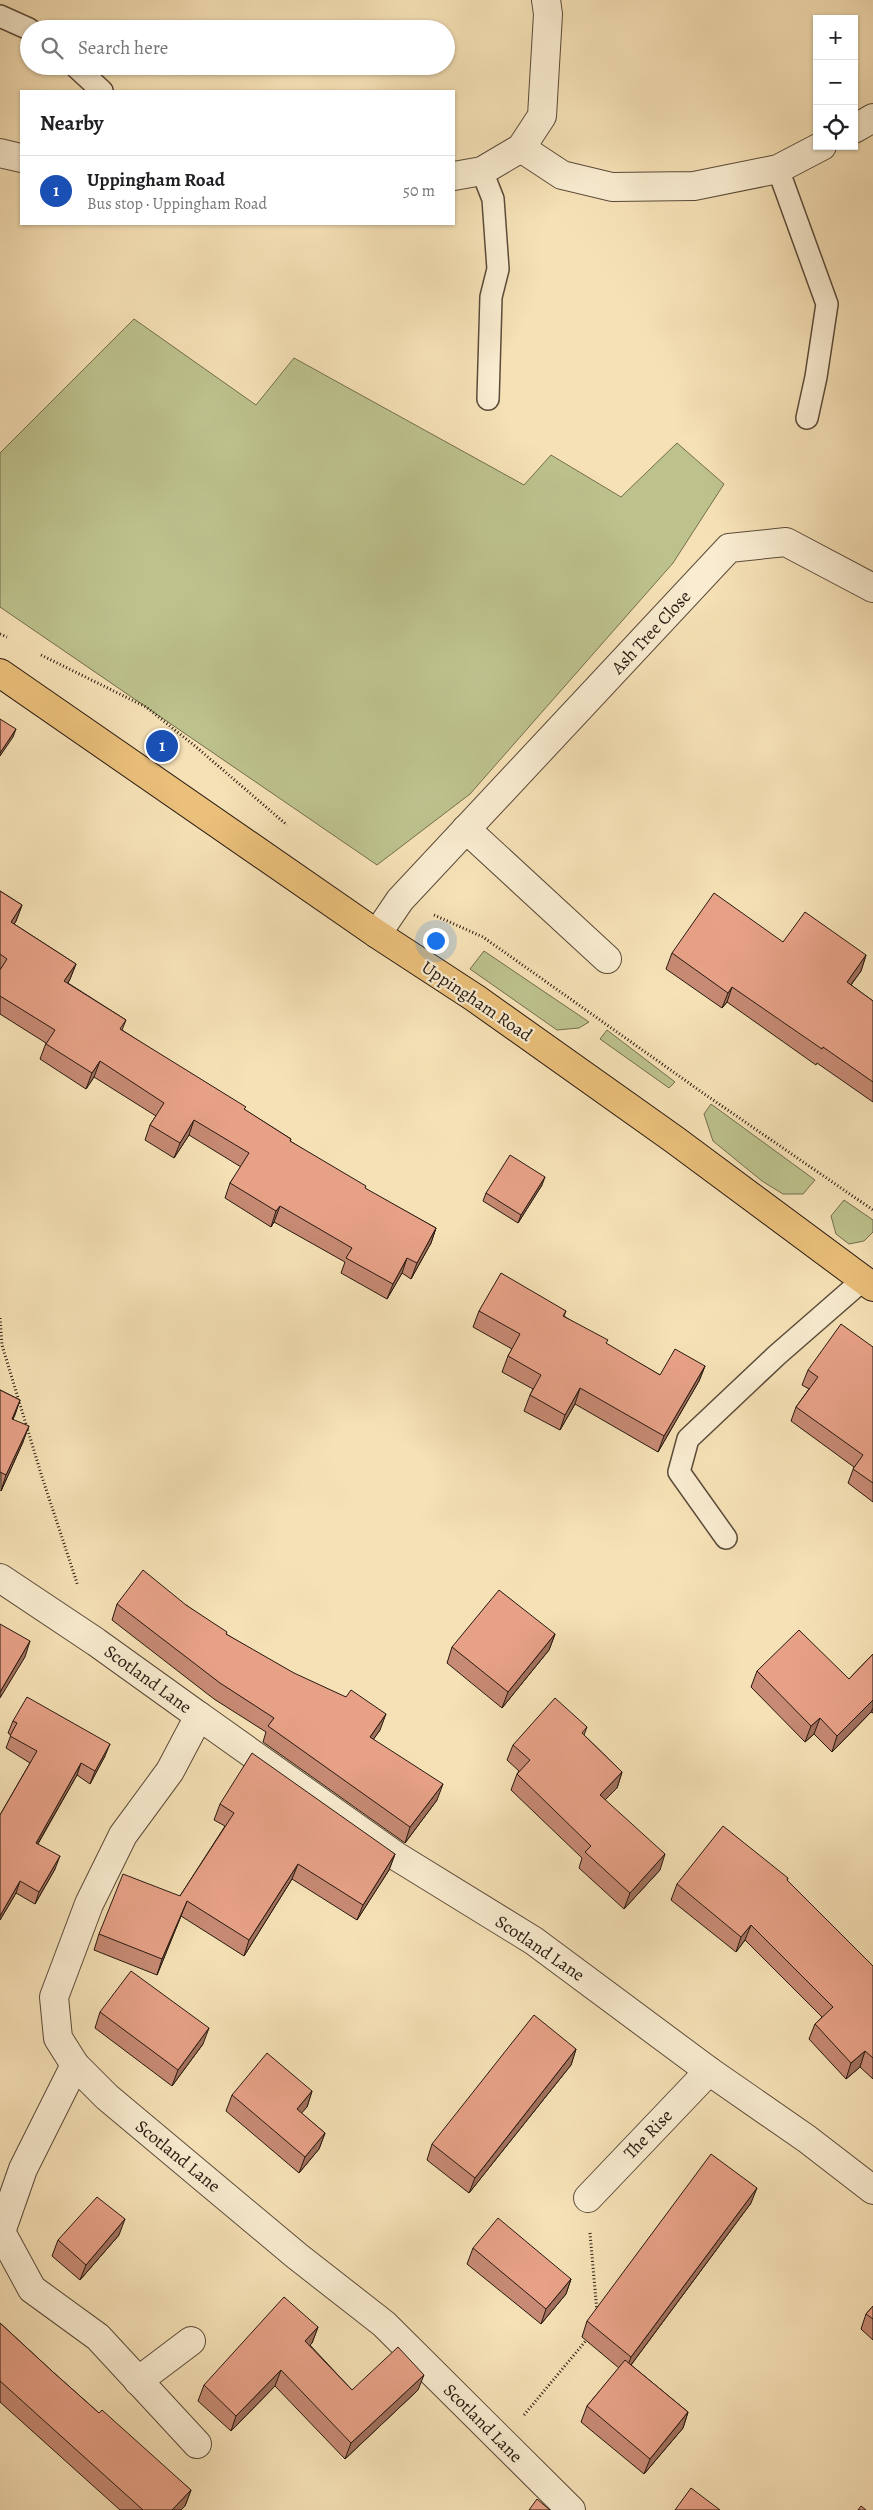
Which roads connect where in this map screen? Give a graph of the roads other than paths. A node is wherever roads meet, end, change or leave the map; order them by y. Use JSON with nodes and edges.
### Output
{"nodes":[{"id":1,"x":546,"y":0,"type":"edge"},
{"id":2,"x":0,"y":16,"type":"edge"},
{"id":3,"x":20,"y":25,"type":"edge"},
{"id":4,"x":85,"y":75,"type":"edge"},
{"id":5,"x":101,"y":90,"type":"edge"},
{"id":6,"x":873,"y":118,"type":"edge"},
{"id":7,"x":858,"y":127,"type":"edge"},
{"id":8,"x":521,"y":148,"type":"junction"},
{"id":9,"x":814,"y":150,"type":"edge"},
{"id":10,"x":0,"y":153,"type":"edge"},
{"id":11,"x":20,"y":158,"type":"edge"},
{"id":12,"x":778,"y":169,"type":"junction"},
{"id":13,"x":482,"y":171,"type":"junction"},
{"id":14,"x":455,"y":176,"type":"edge"},
{"id":15,"x":488,"y":399,"type":"dead end"},
{"id":16,"x":807,"y":418,"type":"dead end"},
{"id":17,"x":873,"y":588,"type":"edge"},
{"id":18,"x":0,"y":673,"type":"edge"},
{"id":19,"x":466,"y":830,"type":"junction"},
{"id":20,"x":377,"y":934,"type":"junction"},
{"id":21,"x":607,"y":959,"type":"dead end"},
{"id":22,"x":868,"y":1284,"type":"edge"},
{"id":23,"x":726,"y":1538,"type":"dead end"},
{"id":24,"x":0,"y":1578,"type":"edge"},
{"id":25,"x":199,"y":1716,"type":"junction"},
{"id":26,"x":75,"y":2065,"type":"junction"},
{"id":27,"x":709,"y":2071,"type":"junction"},
{"id":28,"x":873,"y":2190,"type":"edge"},
{"id":29,"x":588,"y":2198,"type":"road end"},
{"id":30,"x":191,"y":2341,"type":"dead end"},
{"id":31,"x":138,"y":2381,"type":"junction"},
{"id":32,"x":197,"y":2444,"type":"dead end"},
{"id":33,"x":571,"y":2510,"type":"edge"}],
"edges":[{"from":1,"to":8,"type":"street"},
{"from":2,"to":3,"type":"lane"},
{"from":4,"to":5,"type":"lane"},
{"from":6,"to":7,"type":"street"},
{"from":8,"to":12,"type":"street"},
{"from":8,"to":13,"type":"street"},
{"from":9,"to":12,"type":"street"},
{"from":10,"to":11,"type":"street"},
{"from":12,"to":16,"type":"lane"},
{"from":13,"to":14,"type":"street"},
{"from":13,"to":15,"type":"lane"},
{"from":17,"to":19,"type":"street","name":"Ash Tree Close"},
{"from":18,"to":20,"type":"highway","name":"Uppingham Road"},
{"from":19,"to":20,"type":"street","name":"Ash Tree Close"},
{"from":19,"to":21,"type":"street"},
{"from":20,"to":22,"type":"highway","name":"Uppingham Road"},
{"from":22,"to":23,"type":"lane"},
{"from":24,"to":25,"type":"street","name":"Scotland Lane"},
{"from":25,"to":26,"type":"street","name":"Scotland Lane"},
{"from":25,"to":27,"type":"street","name":"Scotland Lane"},
{"from":26,"to":31,"type":"street"},
{"from":26,"to":33,"type":"street","name":"Scotland Lane"},
{"from":27,"to":28,"type":"street","name":"Scotland Lane"},
{"from":27,"to":29,"type":"street","name":"The Rise"},
{"from":30,"to":31,"type":"street"},
{"from":31,"to":32,"type":"street"}]}
